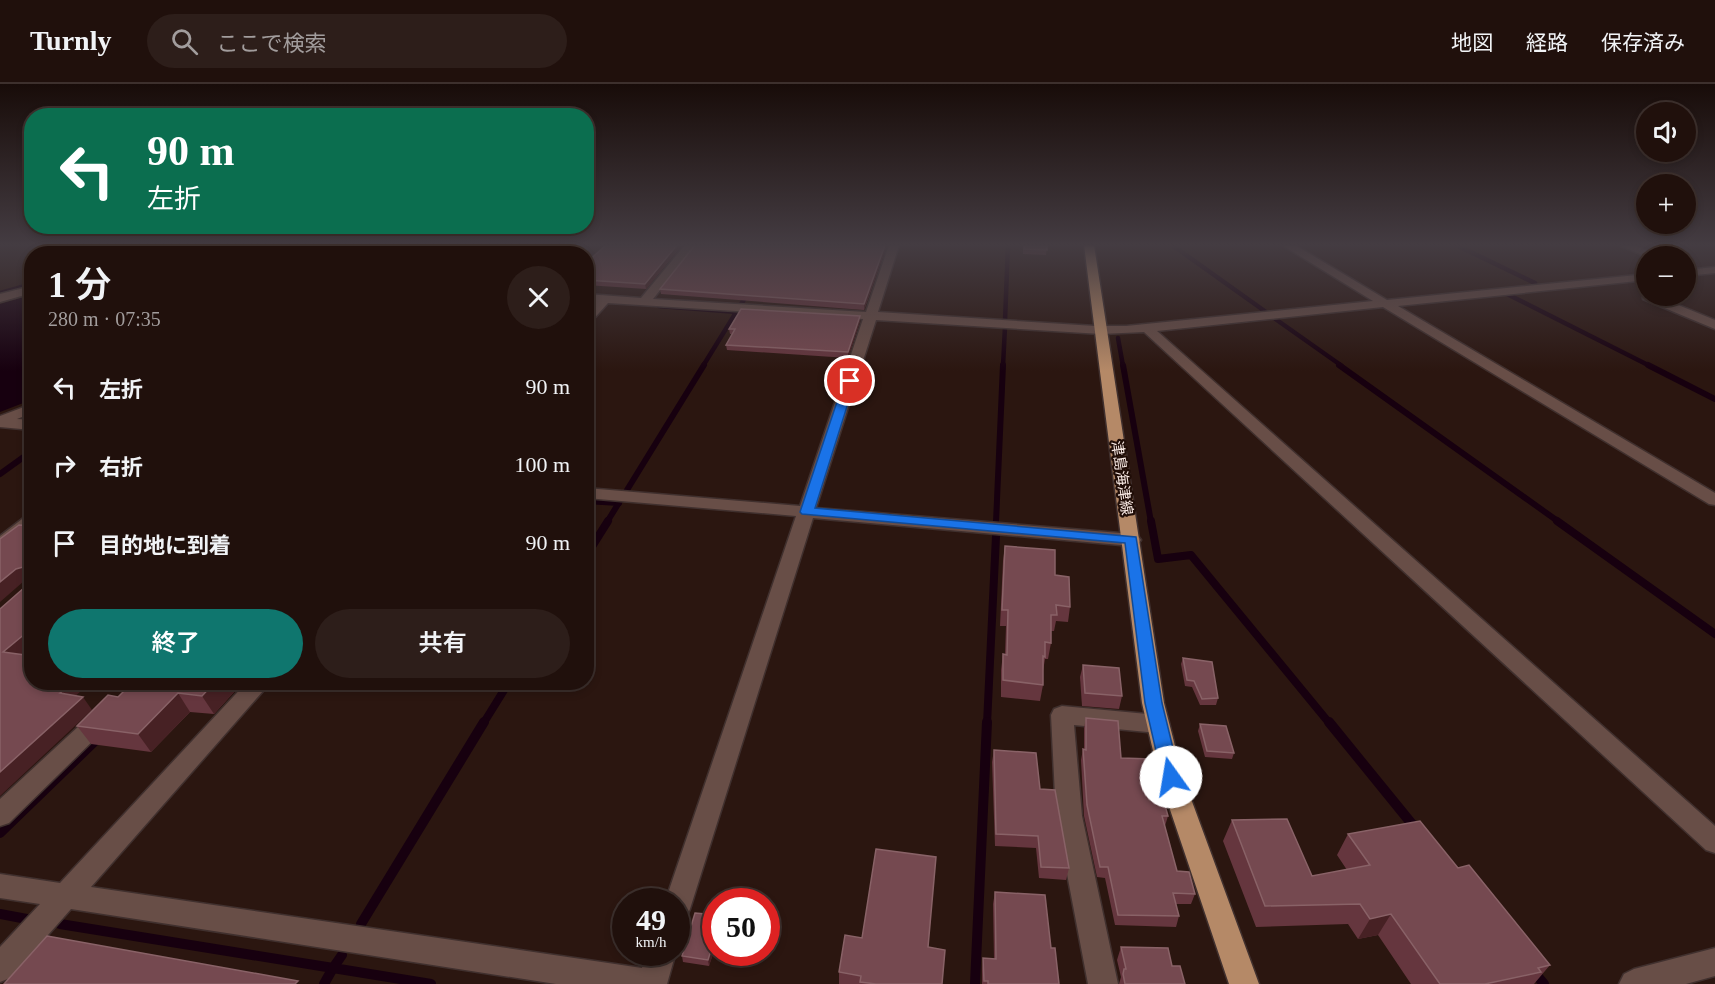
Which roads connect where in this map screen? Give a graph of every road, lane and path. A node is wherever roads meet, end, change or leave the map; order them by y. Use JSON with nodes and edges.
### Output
{"nodes":[{"id":1,"x":656,"y":287,"type":"edge"},
{"id":2,"x":880,"y":287,"type":"edge"},
{"id":3,"x":1094,"y":287,"type":"edge"},
{"id":4,"x":1358,"y":287,"type":"edge"},
{"id":5,"x":1552,"y":287,"type":"edge"},
{"id":6,"x":24,"y":291,"type":"edge"},
{"id":7,"x":0,"y":298,"type":"edge"},
{"id":8,"x":594,"y":298,"type":"edge"},
{"id":9,"x":605,"y":299,"type":"junction"},
{"id":10,"x":644,"y":302,"type":"junction"},
{"id":11,"x":1385,"y":303,"type":"junction"},
{"id":12,"x":1672,"y":306,"type":"edge"},
{"id":13,"x":594,"y":311,"type":"edge"},
{"id":14,"x":871,"y":316,"type":"junction"},
{"id":15,"x":1715,"y":325,"type":"edge"},
{"id":16,"x":1147,"y":327,"type":"junction"},
{"id":17,"x":1100,"y":329,"type":"junction"},
{"id":18,"x":24,"y":412,"type":"edge"},
{"id":19,"x":0,"y":422,"type":"edge"},
{"id":20,"x":24,"y":424,"type":"edge"},
{"id":21,"x":594,"y":494,"type":"edge"},
{"id":22,"x":1715,"y":500,"type":"edge"},
{"id":23,"x":807,"y":512,"type":"junction"},
{"id":24,"x":24,"y":526,"type":"edge"},
{"id":25,"x":1132,"y":540,"type":"junction"},
{"id":26,"x":0,"y":545,"type":"edge"},
{"id":27,"x":253,"y":690,"type":"edge"},
{"id":28,"x":116,"y":705,"type":"edge"},
{"id":29,"x":1158,"y":724,"type":"junction"},
{"id":30,"x":0,"y":815,"type":"edge"},
{"id":31,"x":1715,"y":842,"type":"edge"},
{"id":32,"x":0,"y":886,"type":"edge"},
{"id":33,"x":683,"y":888,"type":"edge"},
{"id":34,"x":67,"y":895,"type":"junction"},
{"id":35,"x":1715,"y":962,"type":"edge"},
{"id":36,"x":657,"y":966,"type":"edge"},
{"id":37,"x":0,"y":968,"type":"edge"},
{"id":38,"x":651,"y":984,"type":"edge"},
{"id":39,"x":1103,"y":984,"type":"edge"},
{"id":40,"x":1244,"y":984,"type":"edge"},
{"id":41,"x":1634,"y":984,"type":"edge"}],
"edges":[{"from":1,"to":10,"type":"street"},
{"from":2,"to":14,"type":"street"},
{"from":3,"to":17,"type":"main road","name":"津島海津線"},
{"from":4,"to":11,"type":"street"},
{"from":5,"to":11,"type":"street"},
{"from":6,"to":7,"type":"street"},
{"from":8,"to":9,"type":"street"},
{"from":9,"to":10,"type":"street"},
{"from":9,"to":13,"type":"street"},
{"from":10,"to":14,"type":"street"},
{"from":11,"to":16,"type":"street"},
{"from":11,"to":22,"type":"street"},
{"from":12,"to":15,"type":"street"},
{"from":14,"to":17,"type":"street"},
{"from":14,"to":23,"type":"street"},
{"from":16,"to":17,"type":"street"},
{"from":16,"to":31,"type":"street"},
{"from":17,"to":25,"type":"main road","name":"津島海津線"},
{"from":18,"to":19,"type":"street"},
{"from":19,"to":20,"type":"street"},
{"from":21,"to":23,"type":"street"},
{"from":23,"to":25,"type":"street"},
{"from":23,"to":33,"type":"street"},
{"from":24,"to":26,"type":"street"},
{"from":25,"to":29,"type":"main road","name":"津島海津線"},
{"from":27,"to":34,"type":"street"},
{"from":28,"to":30,"type":"street"},
{"from":29,"to":39,"type":"street"},
{"from":29,"to":40,"type":"main road","name":"津島海津線"},
{"from":32,"to":34,"type":"street"},
{"from":34,"to":37,"type":"street"},
{"from":34,"to":38,"type":"street"},
{"from":35,"to":41,"type":"street"},
{"from":36,"to":38,"type":"street"}]}
